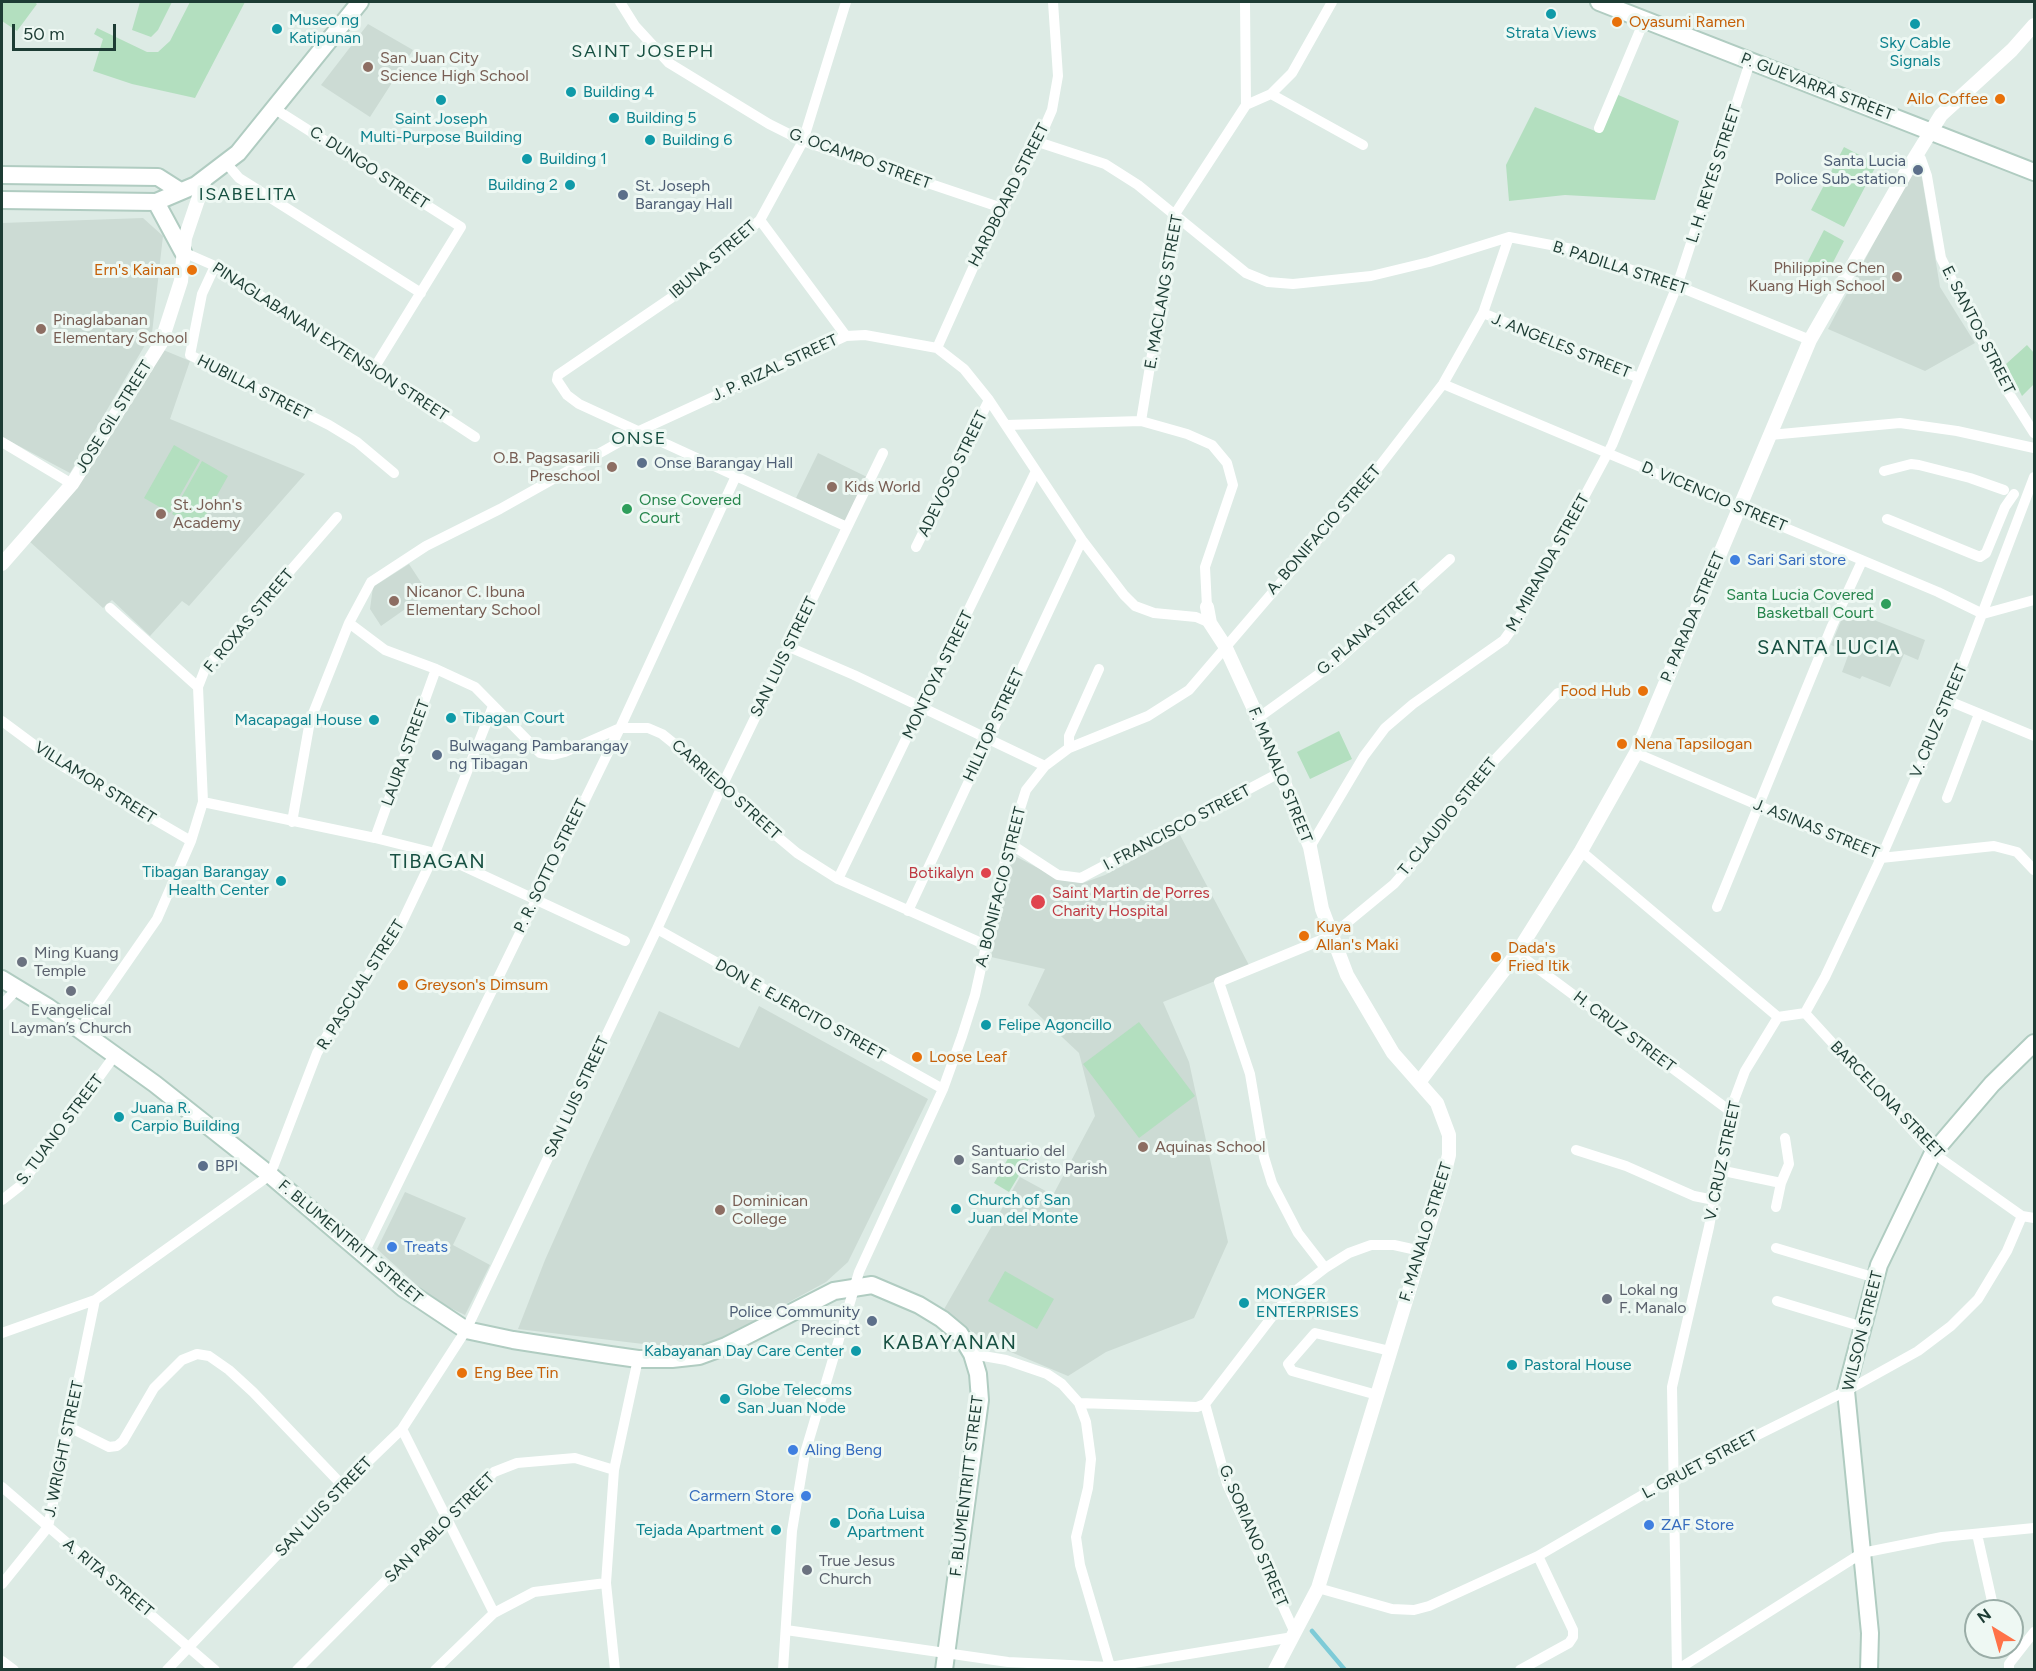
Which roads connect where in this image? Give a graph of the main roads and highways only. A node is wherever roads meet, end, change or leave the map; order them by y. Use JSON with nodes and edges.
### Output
{"nodes":[{"id":1,"x":360,"y":2,"type":"edge"},
{"id":2,"x":1599,"y":2,"type":"edge"},
{"id":3,"x":2034,"y":172,"type":"edge"},
{"id":4,"x":2,"y":175,"type":"edge"},
{"id":5,"x":180,"y":191,"type":"junction"},
{"id":6,"x":2,"y":200,"type":"edge"},
{"id":7,"x":156,"y":202,"type":"junction"},
{"id":8,"x":183,"y":252,"type":"road end"},
{"id":9,"x":2,"y":979,"type":"edge"},
{"id":10,"x":2034,"y":1043,"type":"edge"},
{"id":11,"x":945,"y":1662,"type":"edge"},
{"id":12,"x":1869,"y":1670,"type":"edge"}],
"edges":[{"from":1,"to":5,"type":"main road"},
{"from":2,"to":3,"type":"main road","name":"P. GUEVARRA STREET"},
{"from":4,"to":5,"type":"main road"},
{"from":5,"to":7,"type":"main road"},
{"from":6,"to":7,"type":"main road"},
{"from":7,"to":8,"type":"main road"},
{"from":9,"to":11,"type":"main road","name":"F. BLUMENTRITT STREET"},
{"from":10,"to":12,"type":"main road","name":"WILSON STREET"}]}
